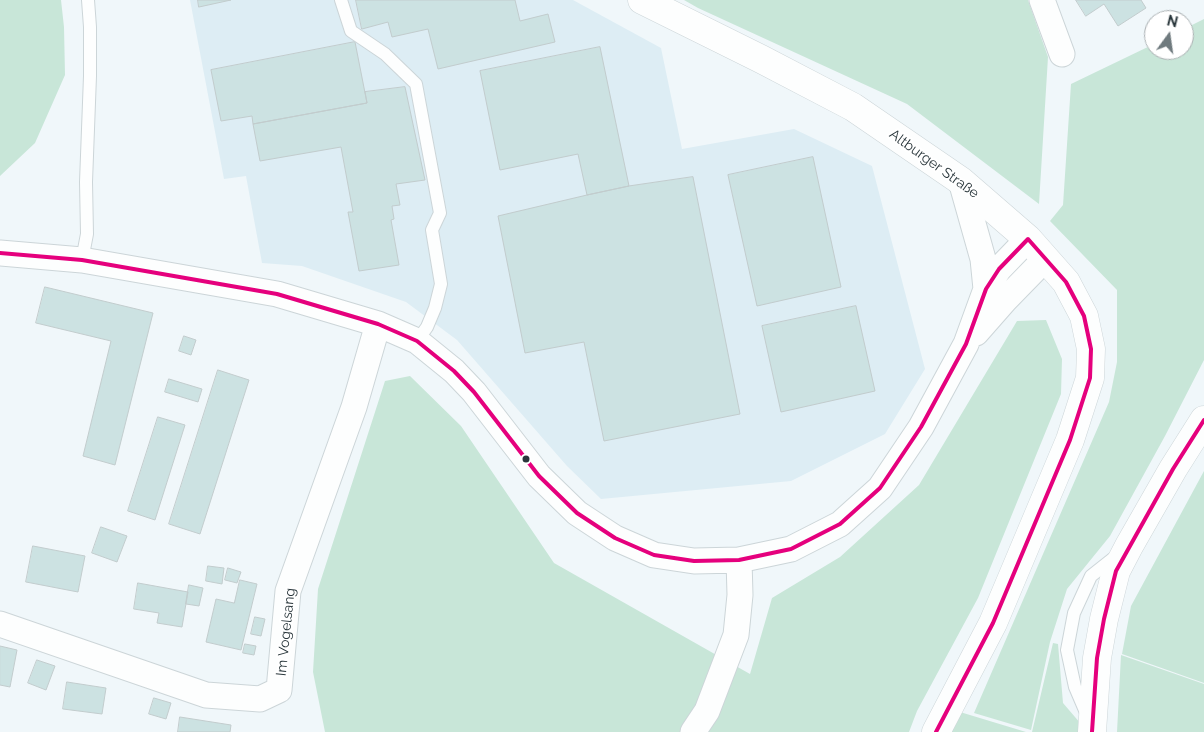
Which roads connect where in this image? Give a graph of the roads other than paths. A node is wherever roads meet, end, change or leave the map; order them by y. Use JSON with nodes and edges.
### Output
{"nodes":[{"id":1,"x":88,"y":0,"type":"edge"},
{"id":2,"x":341,"y":0,"type":"edge"},
{"id":3,"x":642,"y":0,"type":"edge"},
{"id":4,"x":1042,"y":0,"type":"edge"},
{"id":5,"x":1062,"y":54,"type":"dead end"},
{"id":6,"x":961,"y":181,"type":"junction"},
{"id":7,"x":1037,"y":249,"type":"junction"},
{"id":8,"x":0,"y":252,"type":"edge"},
{"id":9,"x":82,"y":260,"type":"junction"},
{"id":10,"x":986,"y":289,"type":"junction"},
{"id":11,"x":378,"y":324,"type":"junction"},
{"id":12,"x":417,"y":341,"type":"junction"},
{"id":13,"x":966,"y":344,"type":"junction"},
{"id":14,"x":1204,"y":420,"type":"edge"},
{"id":15,"x":739,"y":560,"type":"junction"},
{"id":16,"x":0,"y":624,"type":"edge"},
{"id":17,"x":1092,"y":730,"type":"edge"},
{"id":18,"x":693,"y":732,"type":"edge"},
{"id":19,"x":936,"y":732,"type":"edge"}],
"edges":[{"from":1,"to":9,"type":"lane"},
{"from":2,"to":12,"type":"lane"},
{"from":3,"to":6,"type":"street","name":"Altburger Straße"},
{"from":4,"to":5,"type":"street"},
{"from":6,"to":7,"type":"street","name":"Altburger Straße"},
{"from":6,"to":10,"type":"street"},
{"from":7,"to":10,"type":"street"},
{"from":7,"to":13,"type":"street"},
{"from":7,"to":19,"type":"street","name":"Altburger Straße"},
{"from":8,"to":9,"type":"street"},
{"from":9,"to":11,"type":"street"},
{"from":10,"to":13,"type":"street"},
{"from":11,"to":12,"type":"street"},
{"from":11,"to":16,"type":"street","name":"Im Vogelsang"},
{"from":12,"to":15,"type":"street"},
{"from":13,"to":15,"type":"street"},
{"from":14,"to":17,"type":"street"},
{"from":15,"to":18,"type":"street"}]}
